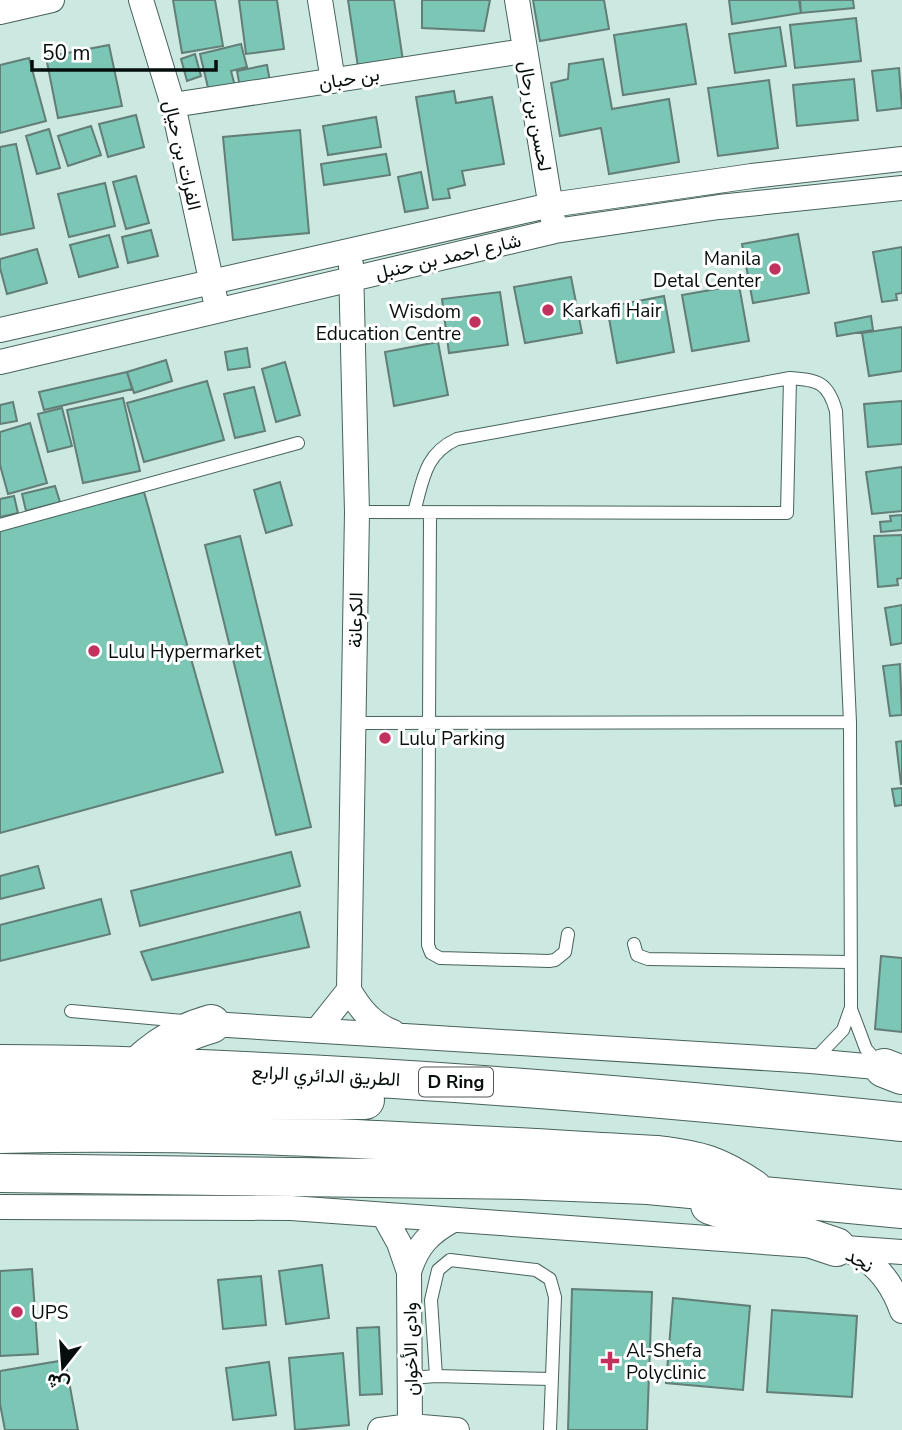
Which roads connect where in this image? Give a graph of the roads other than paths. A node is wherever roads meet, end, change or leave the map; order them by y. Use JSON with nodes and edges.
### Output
{"nodes":[{"id":1,"x":52,"y":0,"type":"edge"},
{"id":2,"x":141,"y":0,"type":"edge"},
{"id":3,"x":320,"y":0,"type":"edge"},
{"id":4,"x":517,"y":0,"type":"edge"},
{"id":5,"x":0,"y":12,"type":"edge"},
{"id":6,"x":524,"y":51,"type":"junction"},
{"id":7,"x":333,"y":80,"type":"junction"},
{"id":8,"x":173,"y":105,"type":"junction"},
{"id":9,"x":902,"y":159,"type":"edge"},
{"id":10,"x":902,"y":188,"type":"edge"},
{"id":11,"x":551,"y":205,"type":"junction"},
{"id":12,"x":555,"y":231,"type":"junction"},
{"id":13,"x":351,"y":250,"type":"junction"},
{"id":14,"x":351,"y":279,"type":"junction"},
{"id":15,"x":211,"y":284,"type":"junction"},
{"id":16,"x":122,"y":304,"type":"junction"},
{"id":17,"x":219,"y":313,"type":"junction"},
{"id":18,"x":0,"y":330,"type":"edge"},
{"id":19,"x":131,"y":332,"type":"junction"},
{"id":20,"x":0,"y":362,"type":"edge"},
{"id":21,"x":790,"y":378,"type":"junction"},
{"id":22,"x":298,"y":443,"type":"dead end"},
{"id":23,"x":357,"y":512,"type":"junction"},
{"id":24,"x":414,"y":512,"type":"junction"},
{"id":25,"x":430,"y":513,"type":"junction"},
{"id":26,"x":0,"y":525,"type":"edge"},
{"id":27,"x":850,"y":722,"type":"junction"},
{"id":28,"x":353,"y":723,"type":"junction"},
{"id":29,"x":428,"y":723,"type":"junction"},
{"id":30,"x":568,"y":934,"type":"dead end"},
{"id":31,"x":634,"y":944,"type":"dead end"},
{"id":32,"x":849,"y":962,"type":"junction"},
{"id":33,"x":349,"y":990,"type":"junction"},
{"id":34,"x":850,"y":1009,"type":"junction"},
{"id":35,"x":71,"y":1011,"type":"dead end"},
{"id":36,"x":211,"y":1024,"type":"junction"},
{"id":37,"x":318,"y":1030,"type":"junction"},
{"id":38,"x":400,"y":1035,"type":"junction"},
{"id":39,"x":811,"y":1061,"type":"junction"},
{"id":40,"x":0,"y":1064,"type":"edge"},
{"id":41,"x":138,"y":1066,"type":"junction"},
{"id":42,"x":896,"y":1071,"type":"edge"},
{"id":43,"x":430,"y":1080,"type":"junction"},
{"id":44,"x":0,"y":1101,"type":"edge"},
{"id":45,"x":902,"y":1122,"type":"edge"},
{"id":46,"x":0,"y":1134,"type":"edge"},
{"id":47,"x":0,"y":1173,"type":"edge"},
{"id":48,"x":648,"y":1185,"type":"junction"},
{"id":49,"x":761,"y":1195,"type":"junction"},
{"id":50,"x":0,"y":1207,"type":"edge"},
{"id":51,"x":902,"y":1209,"type":"edge"},
{"id":52,"x":384,"y":1216,"type":"junction"},
{"id":53,"x":453,"y":1220,"type":"junction"},
{"id":54,"x":836,"y":1247,"type":"junction"},
{"id":55,"x":902,"y":1252,"type":"edge"},
{"id":56,"x":409,"y":1272,"type":"junction"},
{"id":57,"x":902,"y":1311,"type":"edge"},
{"id":58,"x":424,"y":1377,"type":"junction"},
{"id":59,"x":551,"y":1379,"type":"junction"},
{"id":60,"x":410,"y":1426,"type":"junction"},
{"id":61,"x":380,"y":1430,"type":"edge"},
{"id":62,"x":457,"y":1430,"type":"edge"},
{"id":63,"x":550,"y":1430,"type":"edge"}],
"edges":[{"from":1,"to":5,"type":"street"},
{"from":2,"to":8,"type":"street","name":"الفرات بن حيال"},
{"from":3,"to":7,"type":"street"},
{"from":4,"to":6,"type":"street","name":"لحسن بن رحال"},
{"from":6,"to":7,"type":"street","name":"بن حبان"},
{"from":6,"to":11,"type":"street","name":"لحسن بن رحال"},
{"from":7,"to":8,"type":"street","name":"بن حبان"},
{"from":8,"to":15,"type":"street","name":"الفرات بن حيال"},
{"from":9,"to":11,"type":"street","name":"شارع احمد بن حنبل"},
{"from":10,"to":12,"type":"street","name":"شارع احمد بن حنبل"},
{"from":11,"to":12,"type":"street","name":"لحسن بن رحال"},
{"from":11,"to":13,"type":"street","name":"شارع احمد بن حنبل"},
{"from":12,"to":14,"type":"street","name":"شارع احمد بن حنبل"},
{"from":13,"to":14,"type":"street","name":"الكرعانة"},
{"from":13,"to":15,"type":"street","name":"شارع احمد بن حنبل"},
{"from":14,"to":17,"type":"street","name":"شارع احمد بن حنبل"},
{"from":14,"to":23,"type":"street","name":"الكرعانة"},
{"from":15,"to":16,"type":"street","name":"شارع احمد بن حنبل"},
{"from":15,"to":17,"type":"street","name":"الفرات بن حيال"},
{"from":16,"to":18,"type":"street","name":"شارع احمد بن حنبل"},
{"from":16,"to":19,"type":"street"},
{"from":17,"to":19,"type":"street","name":"شارع احمد بن حنبل"},
{"from":19,"to":20,"type":"street","name":"شارع احمد بن حنبل"},
{"from":21,"to":24,"type":"lane"},
{"from":21,"to":25,"type":"lane"},
{"from":21,"to":27,"type":"lane"},
{"from":22,"to":26,"type":"lane"},
{"from":23,"to":24,"type":"lane"},
{"from":23,"to":28,"type":"street","name":"الكرعانة"},
{"from":24,"to":25,"type":"lane"},
{"from":25,"to":29,"type":"lane"},
{"from":27,"to":29,"type":"lane"},
{"from":27,"to":32,"type":"lane"},
{"from":28,"to":29,"type":"lane"},
{"from":28,"to":33,"type":"street","name":"الكرعانة"},
{"from":29,"to":30,"type":"lane"},
{"from":31,"to":32,"type":"lane"},
{"from":32,"to":34,"type":"lane"},
{"from":33,"to":37,"type":"street"},
{"from":33,"to":38,"type":"street"},
{"from":34,"to":39,"type":"lane"},
{"from":34,"to":42,"type":"lane"},
{"from":35,"to":36,"type":"lane"},
{"from":36,"to":37,"type":"street"},
{"from":36,"to":41,"type":"main road"},
{"from":37,"to":38,"type":"street"},
{"from":38,"to":39,"type":"street"},
{"from":39,"to":42,"type":"street"},
{"from":40,"to":41,"type":"main road","name":"الطريق الدائري الرابع","number":"D Ring"},
{"from":41,"to":43,"type":"main road","name":"الطريق الدائري الرابع","number":"D Ring"},
{"from":43,"to":44,"type":"main road"},
{"from":43,"to":45,"type":"main road","name":"الطريق الدائري الرابع","number":"D Ring"},
{"from":46,"to":49,"type":"main road"},
{"from":47,"to":48,"type":"main road"},
{"from":48,"to":49,"type":"main road"},
{"from":48,"to":54,"type":"main road"},
{"from":49,"to":51,"type":"main road"},
{"from":50,"to":52,"type":"street"},
{"from":52,"to":53,"type":"street"},
{"from":52,"to":56,"type":"street","name":"وادى الأخوان"},
{"from":53,"to":54,"type":"street"},
{"from":53,"to":56,"type":"street","name":"وادى الأخوان"},
{"from":54,"to":55,"type":"street"},
{"from":54,"to":57,"type":"street","name":"نجد"},
{"from":56,"to":58,"type":"street","name":"وادى الأخوان"},
{"from":58,"to":59,"type":"lane"},
{"from":58,"to":59,"type":"lane"},
{"from":58,"to":60,"type":"street","name":"وادى الأخوان"},
{"from":59,"to":63,"type":"lane"},
{"from":60,"to":61,"type":"street"},
{"from":60,"to":62,"type":"street"}]}
